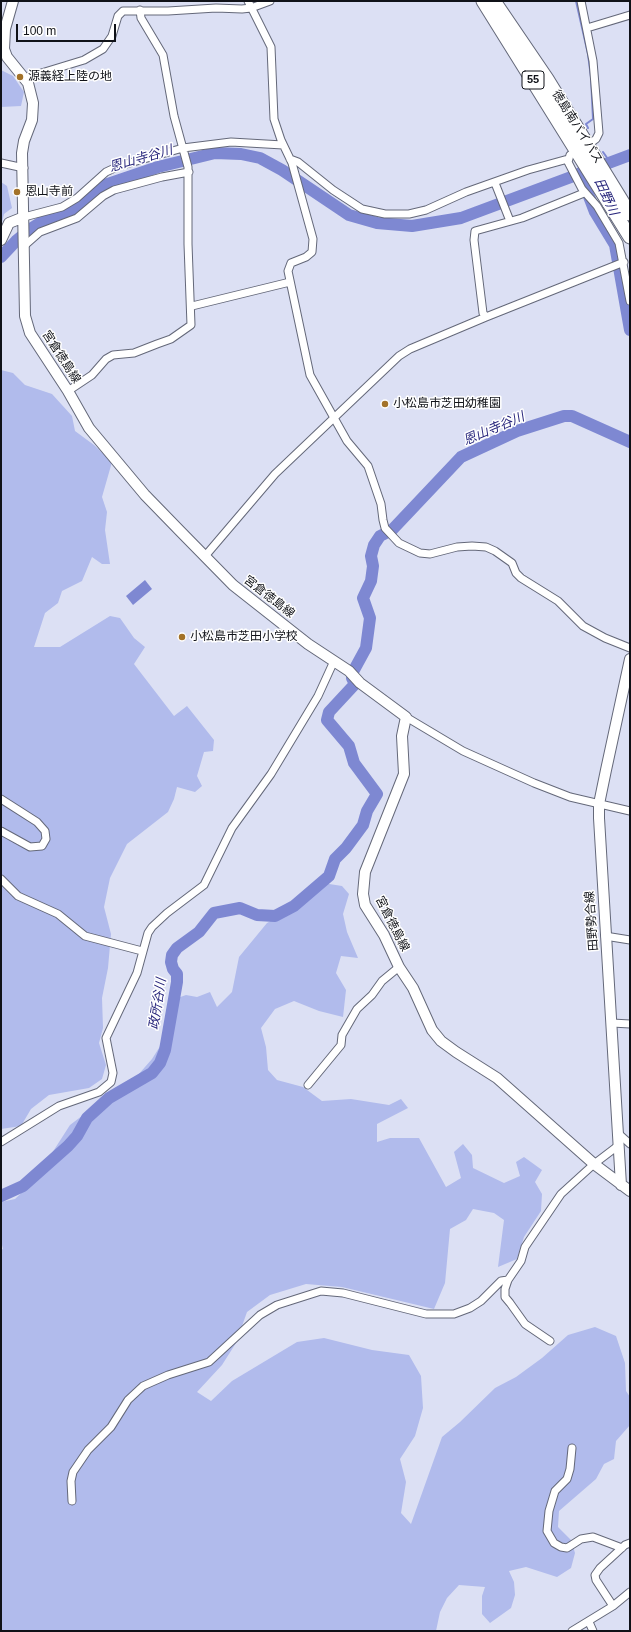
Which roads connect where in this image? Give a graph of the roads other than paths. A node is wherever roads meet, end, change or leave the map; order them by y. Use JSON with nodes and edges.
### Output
{"nodes":[{"id":1,"x":13,"y":1,"type":"edge"},
{"id":2,"x":248,"y":1,"type":"edge"},
{"id":3,"x":270,"y":1,"type":"edge"},
{"id":4,"x":483,"y":1,"type":"edge"},
{"id":5,"x":494,"y":1,"type":"edge"},
{"id":6,"x":581,"y":1,"type":"edge"},
{"id":7,"x":252,"y":8,"type":"junction"},
{"id":8,"x":140,"y":10,"type":"junction"},
{"id":9,"x":630,"y":15,"type":"edge"},
{"id":10,"x":587,"y":28,"type":"junction"},
{"id":11,"x":25,"y":78,"type":"junction"},
{"id":12,"x":283,"y":145,"type":"junction"},
{"id":13,"x":184,"y":151,"type":"junction"},
{"id":14,"x":580,"y":156,"type":"junction"},
{"id":15,"x":291,"y":161,"type":"junction"},
{"id":16,"x":1,"y":163,"type":"edge"},
{"id":17,"x":24,"y":168,"type":"junction"},
{"id":18,"x":189,"y":170,"type":"junction"},
{"id":19,"x":604,"y":183,"type":"junction"},
{"id":20,"x":496,"y":185,"type":"junction"},
{"id":21,"x":583,"y":191,"type":"junction"},
{"id":22,"x":630,"y":214,"type":"edge"},
{"id":23,"x":509,"y":218,"type":"junction"},
{"id":24,"x":24,"y":221,"type":"junction"},
{"id":25,"x":630,"y":237,"type":"edge"},
{"id":26,"x":1,"y":240,"type":"edge"},
{"id":27,"x":23,"y":244,"type":"junction"},
{"id":28,"x":621,"y":262,"type":"junction"},
{"id":29,"x":290,"y":282,"type":"junction"},
{"id":30,"x":630,"y":301,"type":"edge"},
{"id":31,"x":192,"y":306,"type":"junction"},
{"id":32,"x":486,"y":317,"type":"junction"},
{"id":33,"x":68,"y":391,"type":"junction"},
{"id":34,"x":334,"y":417,"type":"junction"},
{"id":35,"x":206,"y":555,"type":"junction"},
{"id":36,"x":630,"y":648,"type":"edge"},
{"id":37,"x":630,"y":659,"type":"edge"},
{"id":38,"x":334,"y":661,"type":"junction"},
{"id":39,"x":406,"y":717,"type":"junction"},
{"id":40,"x":1,"y":799,"type":"edge"},
{"id":41,"x":599,"y":804,"type":"junction"},
{"id":42,"x":630,"y":811,"type":"edge"},
{"id":43,"x":1,"y":831,"type":"edge"},
{"id":44,"x":1,"y":879,"type":"edge"},
{"id":45,"x":605,"y":936,"type":"junction"},
{"id":46,"x":630,"y":940,"type":"edge"},
{"id":47,"x":142,"y":951,"type":"junction"},
{"id":48,"x":399,"y":967,"type":"junction"},
{"id":49,"x":612,"y":1022,"type":"junction"},
{"id":50,"x":630,"y":1024,"type":"edge"},
{"id":51,"x":308,"y":1086,"type":"dead end"},
{"id":52,"x":619,"y":1134,"type":"junction"},
{"id":53,"x":1,"y":1142,"type":"edge"},
{"id":54,"x":630,"y":1144,"type":"edge"},
{"id":55,"x":619,"y":1145,"type":"junction"},
{"id":56,"x":594,"y":1164,"type":"junction"},
{"id":57,"x":621,"y":1185,"type":"junction"},
{"id":58,"x":630,"y":1191,"type":"edge"},
{"id":59,"x":508,"y":1280,"type":"junction"},
{"id":60,"x":550,"y":1341,"type":"dead end"},
{"id":61,"x":572,"y":1448,"type":"dead end"},
{"id":62,"x":72,"y":1501,"type":"dead end"},
{"id":63,"x":630,"y":1543,"type":"edge"},
{"id":64,"x":622,"y":1548,"type":"junction"},
{"id":65,"x":630,"y":1592,"type":"edge"},
{"id":66,"x":613,"y":1606,"type":"junction"},
{"id":67,"x":589,"y":1622,"type":"junction"},
{"id":68,"x":572,"y":1631,"type":"edge"},
{"id":69,"x":593,"y":1631,"type":"edge"}],
"edges":[{"from":1,"to":11,"type":"main road","name":"宮倉徳島線"},
{"from":2,"to":7,"type":"street"},
{"from":3,"to":7,"type":"street"},
{"from":4,"to":14,"type":"highway","name":"徳島南バイパス","number":"55"},
{"from":5,"to":14,"type":"highway","name":"徳島南バイパス","number":"55"},
{"from":6,"to":10,"type":"street"},
{"from":7,"to":8,"type":"street"},
{"from":7,"to":12,"type":"street"},
{"from":8,"to":11,"type":"street"},
{"from":8,"to":13,"type":"street"},
{"from":9,"to":10,"type":"street"},
{"from":10,"to":14,"type":"street"},
{"from":11,"to":17,"type":"main road","name":"宮倉徳島線"},
{"from":12,"to":13,"type":"street"},
{"from":12,"to":15,"type":"street"},
{"from":13,"to":18,"type":"street"},
{"from":13,"to":24,"type":"street"},
{"from":14,"to":19,"type":"highway","name":"徳島南バイパス","number":"55"},
{"from":14,"to":20,"type":"street"},
{"from":14,"to":21,"type":"street"},
{"from":15,"to":20,"type":"street"},
{"from":15,"to":29,"type":"street"},
{"from":16,"to":17,"type":"street"},
{"from":17,"to":24,"type":"main road","name":"宮倉徳島線"},
{"from":18,"to":27,"type":"street"},
{"from":18,"to":31,"type":"street"},
{"from":19,"to":22,"type":"highway","name":"徳島南バイパス","number":"55"},
{"from":19,"to":25,"type":"highway","name":"徳島南バイパス","number":"55"},
{"from":20,"to":23,"type":"street"},
{"from":21,"to":23,"type":"street"},
{"from":21,"to":28,"type":"street"},
{"from":23,"to":32,"type":"street"},
{"from":24,"to":26,"type":"main road"},
{"from":24,"to":27,"type":"main road","name":"宮倉徳島線"},
{"from":27,"to":33,"type":"main road","name":"宮倉徳島線"},
{"from":28,"to":30,"type":"street"},
{"from":28,"to":32,"type":"street"},
{"from":29,"to":31,"type":"street"},
{"from":29,"to":34,"type":"street"},
{"from":31,"to":33,"type":"street"},
{"from":32,"to":34,"type":"street"},
{"from":33,"to":35,"type":"main road","name":"宮倉徳島線"},
{"from":34,"to":35,"type":"street"},
{"from":34,"to":36,"type":"street"},
{"from":35,"to":38,"type":"main road","name":"宮倉徳島線"},
{"from":37,"to":41,"type":"main road","name":"田野勢合線"},
{"from":38,"to":39,"type":"main road","name":"宮倉徳島線"},
{"from":38,"to":47,"type":"street"},
{"from":39,"to":41,"type":"street"},
{"from":39,"to":48,"type":"main road","name":"宮倉徳島線"},
{"from":40,"to":43,"type":"street"},
{"from":41,"to":42,"type":"street"},
{"from":41,"to":45,"type":"main road","name":"田野勢合線"},
{"from":44,"to":47,"type":"street"},
{"from":45,"to":46,"type":"street"},
{"from":45,"to":49,"type":"main road","name":"田野勢合線"},
{"from":47,"to":53,"type":"street"},
{"from":48,"to":51,"type":"street"},
{"from":48,"to":56,"type":"main road","name":"宮倉徳島線"},
{"from":49,"to":50,"type":"street"},
{"from":49,"to":52,"type":"main road","name":"田野勢合線"},
{"from":52,"to":54,"type":"street"},
{"from":52,"to":55,"type":"main road","name":"田野勢合線"},
{"from":55,"to":56,"type":"street"},
{"from":55,"to":57,"type":"main road","name":"田野勢合線"},
{"from":56,"to":57,"type":"main road","name":"宮倉徳島線"},
{"from":56,"to":59,"type":"street"},
{"from":57,"to":58,"type":"main road","name":"宮倉徳島線"},
{"from":59,"to":60,"type":"street"},
{"from":59,"to":62,"type":"street"},
{"from":61,"to":64,"type":"street"},
{"from":63,"to":64,"type":"street"},
{"from":64,"to":66,"type":"street"},
{"from":65,"to":66,"type":"street"},
{"from":66,"to":67,"type":"street"},
{"from":67,"to":68,"type":"street"},
{"from":67,"to":69,"type":"street"}]}
